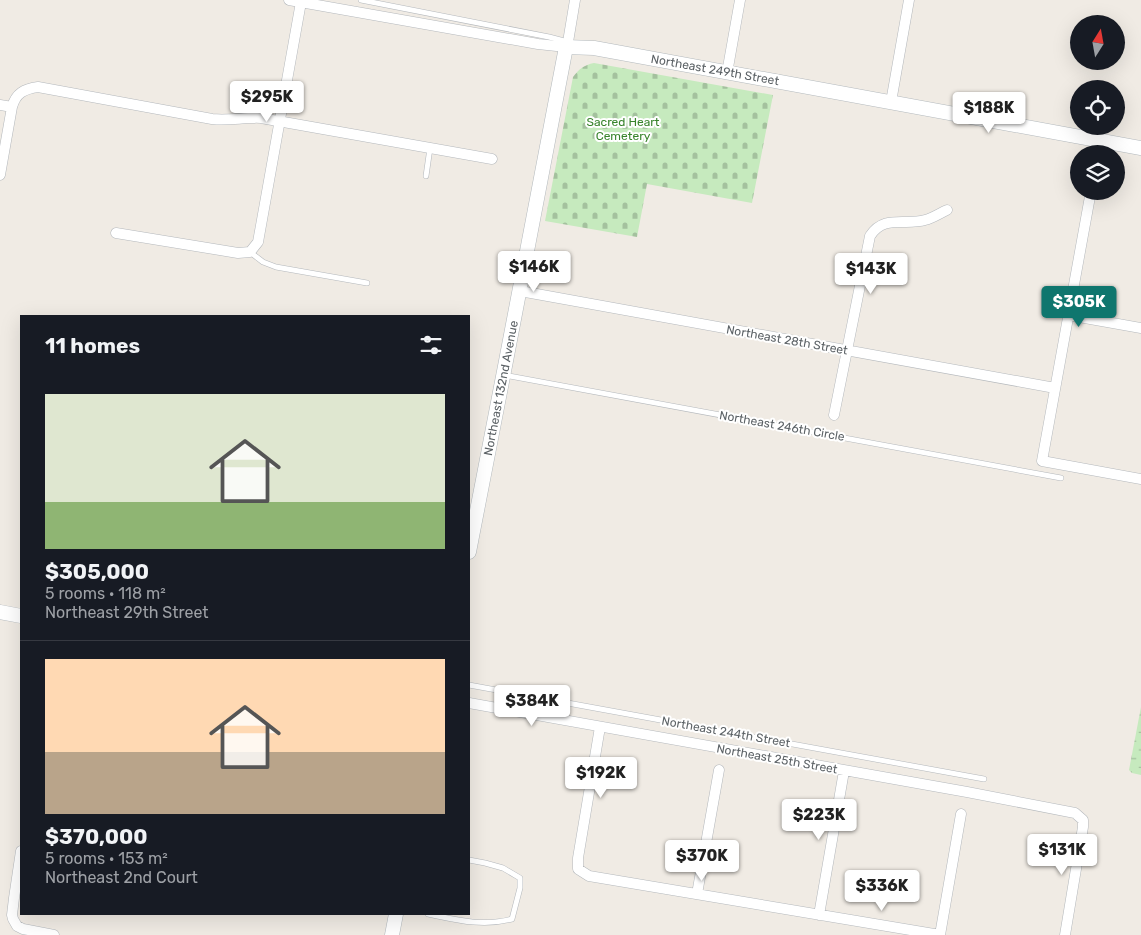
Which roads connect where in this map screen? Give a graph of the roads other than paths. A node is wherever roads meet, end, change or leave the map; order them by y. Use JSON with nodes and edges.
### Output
{"nodes":[{"id":1,"x":289,"y":0,"type":"edge"},
{"id":2,"x":361,"y":0,"type":"edge"},
{"id":3,"x":575,"y":0,"type":"edge"},
{"id":4,"x":740,"y":0,"type":"edge"},
{"id":5,"x":909,"y":0,"type":"edge"},
{"id":6,"x":301,"y":2,"type":"junction"},
{"id":7,"x":567,"y":45,"type":"junction"},
{"id":8,"x":727,"y":72,"type":"junction"},
{"id":9,"x":891,"y":102,"type":"junction"},
{"id":10,"x":0,"y":105,"type":"edge"},
{"id":11,"x":12,"y":107,"type":"junction"},
{"id":12,"x":280,"y":121,"type":"junction"},
{"id":13,"x":1091,"y":145,"type":"edge"},
{"id":14,"x":431,"y":148,"type":"junction"},
{"id":15,"x":1125,"y":148,"type":"edge"},
{"id":16,"x":1141,"y":148,"type":"edge"},
{"id":17,"x":492,"y":158,"type":"dead end"},
{"id":18,"x":0,"y":175,"type":"edge"},
{"id":19,"x":426,"y":176,"type":"dead end"},
{"id":20,"x":1089,"y":200,"type":"edge"},
{"id":21,"x":947,"y":210,"type":"dead end"},
{"id":22,"x":116,"y":233,"type":"dead end"},
{"id":23,"x":250,"y":252,"type":"junction"},
{"id":24,"x":367,"y":283,"type":"dead end"},
{"id":25,"x":520,"y":291,"type":"junction"},
{"id":26,"x":1068,"y":316,"type":"junction"},
{"id":27,"x":1141,"y":328,"type":"edge"},
{"id":28,"x":847,"y":350,"type":"junction"},
{"id":29,"x":504,"y":374,"type":"junction"},
{"id":30,"x":1054,"y":388,"type":"junction"},
{"id":31,"x":834,"y":415,"type":"dead end"},
{"id":32,"x":1061,"y":478,"type":"dead end"},
{"id":33,"x":1141,"y":479,"type":"edge"},
{"id":34,"x":470,"y":547,"type":"edge"},
{"id":35,"x":0,"y":612,"type":"edge"},
{"id":36,"x":20,"y":616,"type":"edge"},
{"id":37,"x":470,"y":685,"type":"edge"},
{"id":38,"x":470,"y":703,"type":"edge"},
{"id":39,"x":600,"y":727,"type":"junction"},
{"id":40,"x":719,"y":770,"type":"dead end"},
{"id":41,"x":844,"y":771,"type":"junction"},
{"id":42,"x":984,"y":779,"type":"dead end"},
{"id":43,"x":961,"y":814,"type":"dead end"},
{"id":44,"x":20,"y":858,"type":"edge"},
{"id":45,"x":470,"y":860,"type":"edge"},
{"id":46,"x":697,"y":894,"type":"junction"},
{"id":47,"x":396,"y":915,"type":"edge"},
{"id":48,"x":432,"y":915,"type":"edge"},
{"id":49,"x":820,"y":915,"type":"junction"},
{"id":50,"x":54,"y":935,"type":"edge"},
{"id":51,"x":392,"y":935,"type":"edge"},
{"id":52,"x":940,"y":935,"type":"edge"},
{"id":53,"x":1065,"y":935,"type":"edge"}],
"edges":[{"from":1,"to":6,"type":"street","name":"Northeast 249th Street"},
{"from":2,"to":7,"type":"lane"},
{"from":3,"to":7,"type":"street"},
{"from":4,"to":8,"type":"street"},
{"from":5,"to":9,"type":"street"},
{"from":6,"to":7,"type":"street","name":"Northeast 249th Street"},
{"from":6,"to":12,"type":"street"},
{"from":7,"to":8,"type":"street","name":"Northeast 249th Street"},
{"from":7,"to":25,"type":"street","name":"Northeast 132nd Avenue"},
{"from":8,"to":9,"type":"street","name":"Northeast 249th Street"},
{"from":9,"to":13,"type":"street","name":"Northeast 249th Street"},
{"from":10,"to":11,"type":"street"},
{"from":11,"to":12,"type":"street"},
{"from":11,"to":18,"type":"street"},
{"from":12,"to":14,"type":"street"},
{"from":12,"to":23,"type":"street"},
{"from":14,"to":17,"type":"street"},
{"from":14,"to":19,"type":"lane"},
{"from":15,"to":16,"type":"street","name":"Northeast 249th Street"},
{"from":20,"to":26,"type":"street"},
{"from":21,"to":28,"type":"street"},
{"from":22,"to":23,"type":"street"},
{"from":23,"to":24,"type":"lane"},
{"from":25,"to":28,"type":"street","name":"Northeast 28th Street"},
{"from":25,"to":29,"type":"street","name":"Northeast 132nd Avenue"},
{"from":26,"to":27,"type":"street"},
{"from":26,"to":30,"type":"street"},
{"from":28,"to":30,"type":"street","name":"Northeast 28th Street"},
{"from":28,"to":31,"type":"street"},
{"from":29,"to":32,"type":"lane","name":"Northeast 246th Circle"},
{"from":29,"to":34,"type":"street","name":"Northeast 132nd Avenue"},
{"from":30,"to":33,"type":"street"},
{"from":35,"to":36,"type":"street"},
{"from":37,"to":42,"type":"lane","name":"Northeast 244th Street"},
{"from":38,"to":39,"type":"street","name":"Northeast 25th Street"},
{"from":39,"to":41,"type":"street","name":"Northeast 25th Street"},
{"from":39,"to":46,"type":"street"},
{"from":40,"to":46,"type":"street"},
{"from":41,"to":49,"type":"street"},
{"from":41,"to":53,"type":"street","name":"Northeast 25th Street"},
{"from":43,"to":52,"type":"street"},
{"from":44,"to":50,"type":"street"},
{"from":45,"to":48,"type":"lane"},
{"from":46,"to":49,"type":"street"},
{"from":47,"to":51,"type":"street"},
{"from":49,"to":52,"type":"street"}]}
